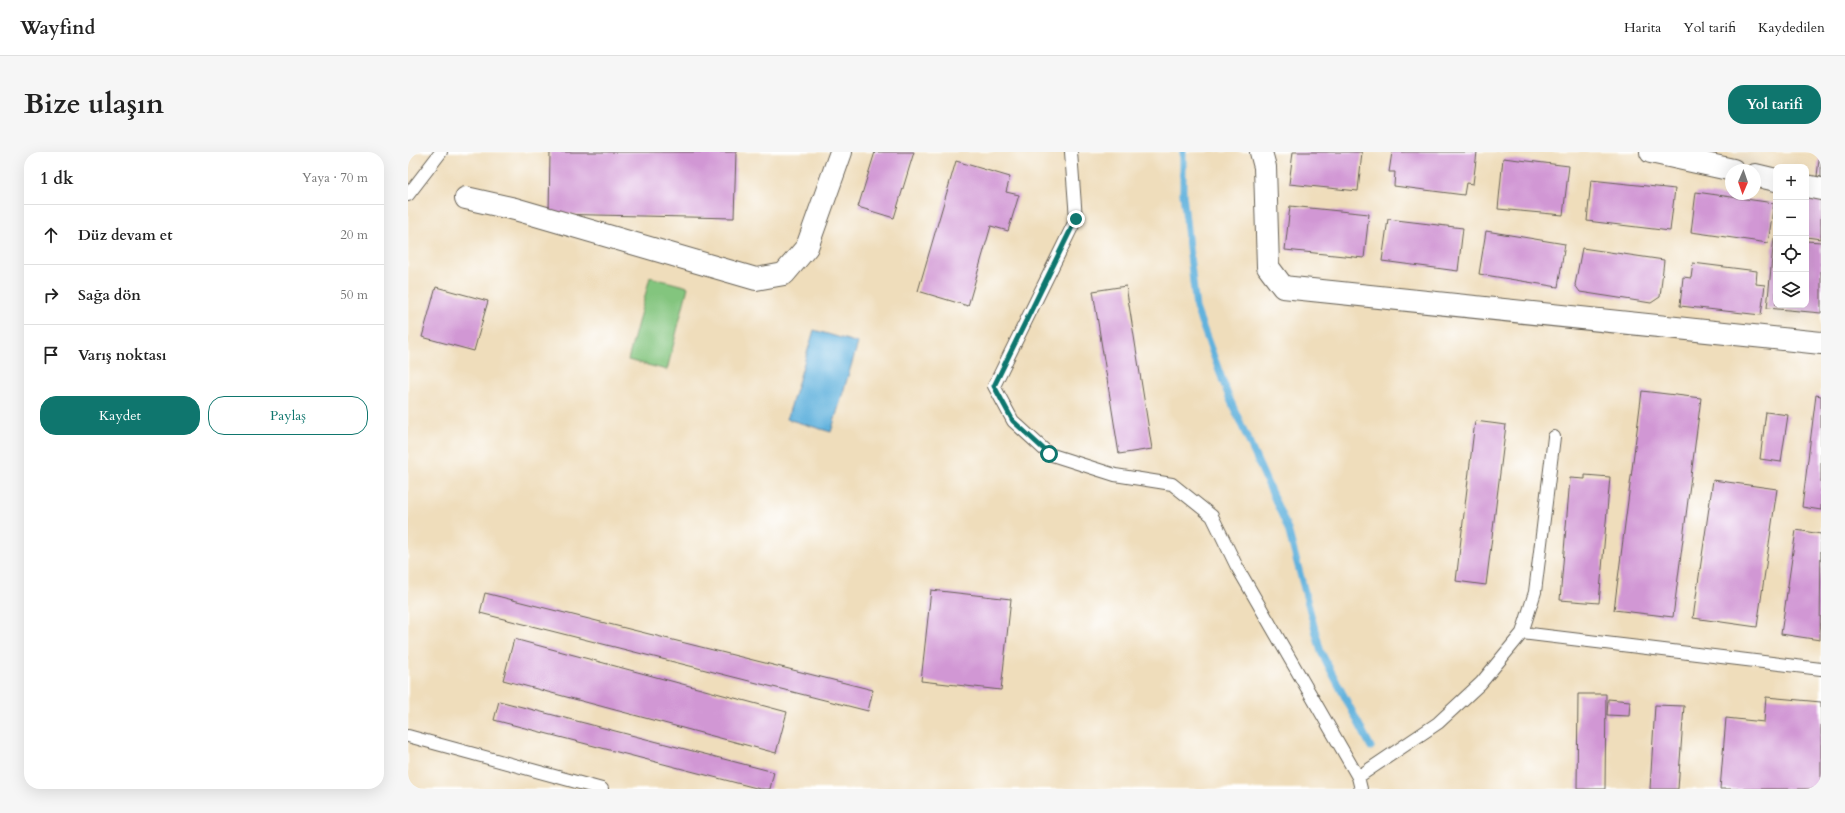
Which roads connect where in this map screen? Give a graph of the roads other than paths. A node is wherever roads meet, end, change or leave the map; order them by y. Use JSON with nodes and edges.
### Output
{"nodes":[{"id":1,"x":441,"y":152,"type":"edge"},
{"id":2,"x":841,"y":152,"type":"edge"},
{"id":3,"x":1071,"y":152,"type":"edge"},
{"id":4,"x":1261,"y":152,"type":"edge"},
{"id":5,"x":1651,"y":152,"type":"edge"},
{"id":6,"x":1725,"y":168,"type":"edge"},
{"id":7,"x":1761,"y":176,"type":"edge"},
{"id":8,"x":1773,"y":179,"type":"edge"},
{"id":9,"x":1809,"y":187,"type":"edge"},
{"id":10,"x":1821,"y":189,"type":"edge"},
{"id":11,"x":408,"y":195,"type":"edge"},
{"id":12,"x":466,"y":198,"type":"dead end"},
{"id":13,"x":1821,"y":343,"type":"edge"},
{"id":14,"x":1554,"y":437,"type":"dead end"},
{"id":15,"x":1522,"y":633,"type":"junction"},
{"id":16,"x":1821,"y":669,"type":"edge"},
{"id":17,"x":408,"y":736,"type":"edge"},
{"id":18,"x":1358,"y":777,"type":"junction"},
{"id":19,"x":602,"y":789,"type":"edge"},
{"id":20,"x":1361,"y":789,"type":"edge"}],
"edges":[{"from":1,"to":11,"type":"lane"},
{"from":2,"to":12,"type":"street"},
{"from":3,"to":18,"type":"lane"},
{"from":4,"to":13,"type":"street"},
{"from":5,"to":6,"type":"street"},
{"from":7,"to":8,"type":"street"},
{"from":9,"to":10,"type":"street"},
{"from":14,"to":15,"type":"lane"},
{"from":15,"to":16,"type":"lane"},
{"from":15,"to":18,"type":"lane"},
{"from":17,"to":19,"type":"lane"},
{"from":18,"to":20,"type":"lane"}]}
